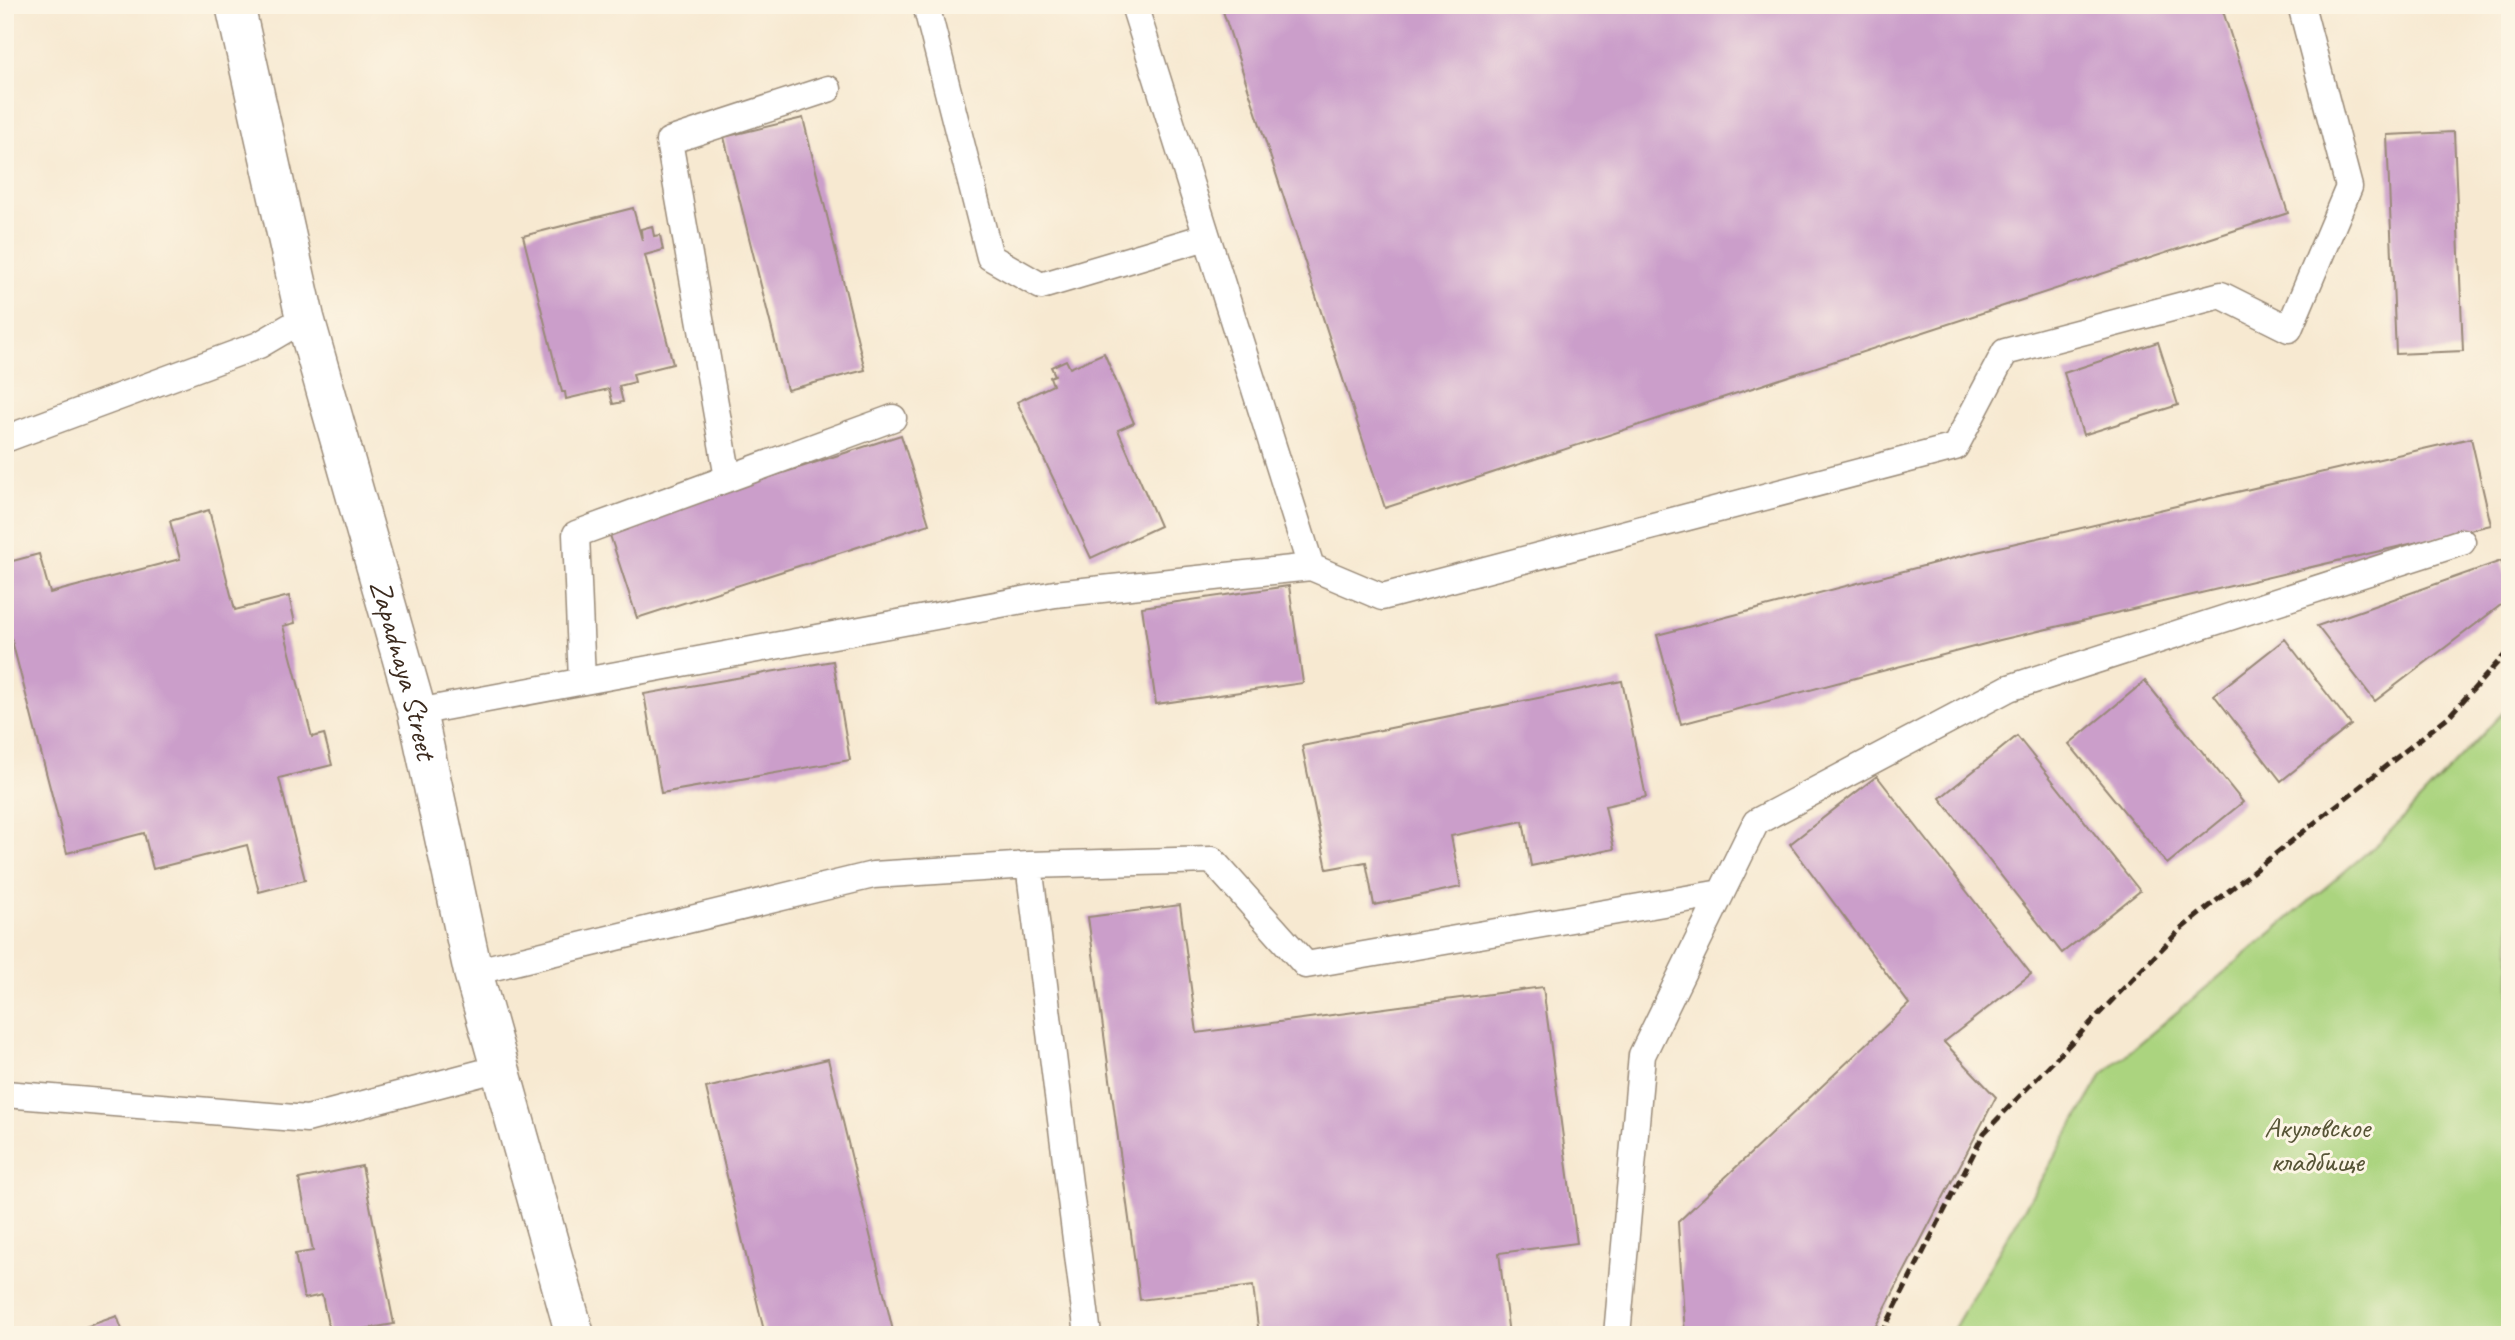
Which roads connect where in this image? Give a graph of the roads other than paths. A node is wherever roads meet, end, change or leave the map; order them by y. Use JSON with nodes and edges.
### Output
{"nodes":[{"id":1,"x":235,"y":5,"type":"edge"},
{"id":2,"x":926,"y":5,"type":"edge"},
{"id":3,"x":1134,"y":5,"type":"edge"},
{"id":4,"x":2301,"y":5,"type":"edge"},
{"id":5,"x":828,"y":89,"type":"dead end"},
{"id":6,"x":1206,"y":237,"type":"junction"},
{"id":7,"x":305,"y":318,"type":"junction"},
{"id":8,"x":893,"y":418,"type":"dead end"},
{"id":9,"x":5,"y":439,"type":"edge"},
{"id":10,"x":728,"y":478,"type":"junction"},
{"id":11,"x":2462,"y":542,"type":"dead end"},
{"id":12,"x":1311,"y":568,"type":"junction"},
{"id":13,"x":582,"y":681,"type":"junction"},
{"id":14,"x":417,"y":712,"type":"junction"},
{"id":15,"x":1029,"y":865,"type":"junction"},
{"id":16,"x":1721,"y":892,"type":"junction"},
{"id":17,"x":473,"y":972,"type":"junction"},
{"id":18,"x":500,"y":1068,"type":"junction"},
{"id":19,"x":5,"y":1094,"type":"edge"},
{"id":20,"x":575,"y":1335,"type":"edge"},
{"id":21,"x":1088,"y":1335,"type":"edge"},
{"id":22,"x":1617,"y":1335,"type":"edge"}],
"edges":[{"from":1,"to":7,"type":"street","name":"Zapadnaya Street"},
{"from":2,"to":6,"type":"lane"},
{"from":3,"to":6,"type":"lane"},
{"from":4,"to":12,"type":"lane"},
{"from":5,"to":10,"type":"lane"},
{"from":6,"to":12,"type":"lane"},
{"from":7,"to":9,"type":"lane"},
{"from":7,"to":14,"type":"street","name":"Zapadnaya Street"},
{"from":8,"to":10,"type":"lane"},
{"from":10,"to":13,"type":"lane"},
{"from":11,"to":16,"type":"lane"},
{"from":12,"to":13,"type":"lane"},
{"from":13,"to":14,"type":"lane"},
{"from":14,"to":17,"type":"street","name":"Zapadnaya Street"},
{"from":15,"to":16,"type":"lane"},
{"from":15,"to":17,"type":"lane"},
{"from":15,"to":21,"type":"lane"},
{"from":16,"to":22,"type":"lane"},
{"from":17,"to":18,"type":"street","name":"Zapadnaya Street"},
{"from":18,"to":19,"type":"lane"},
{"from":18,"to":20,"type":"street","name":"Zapadnaya Street"}]}
